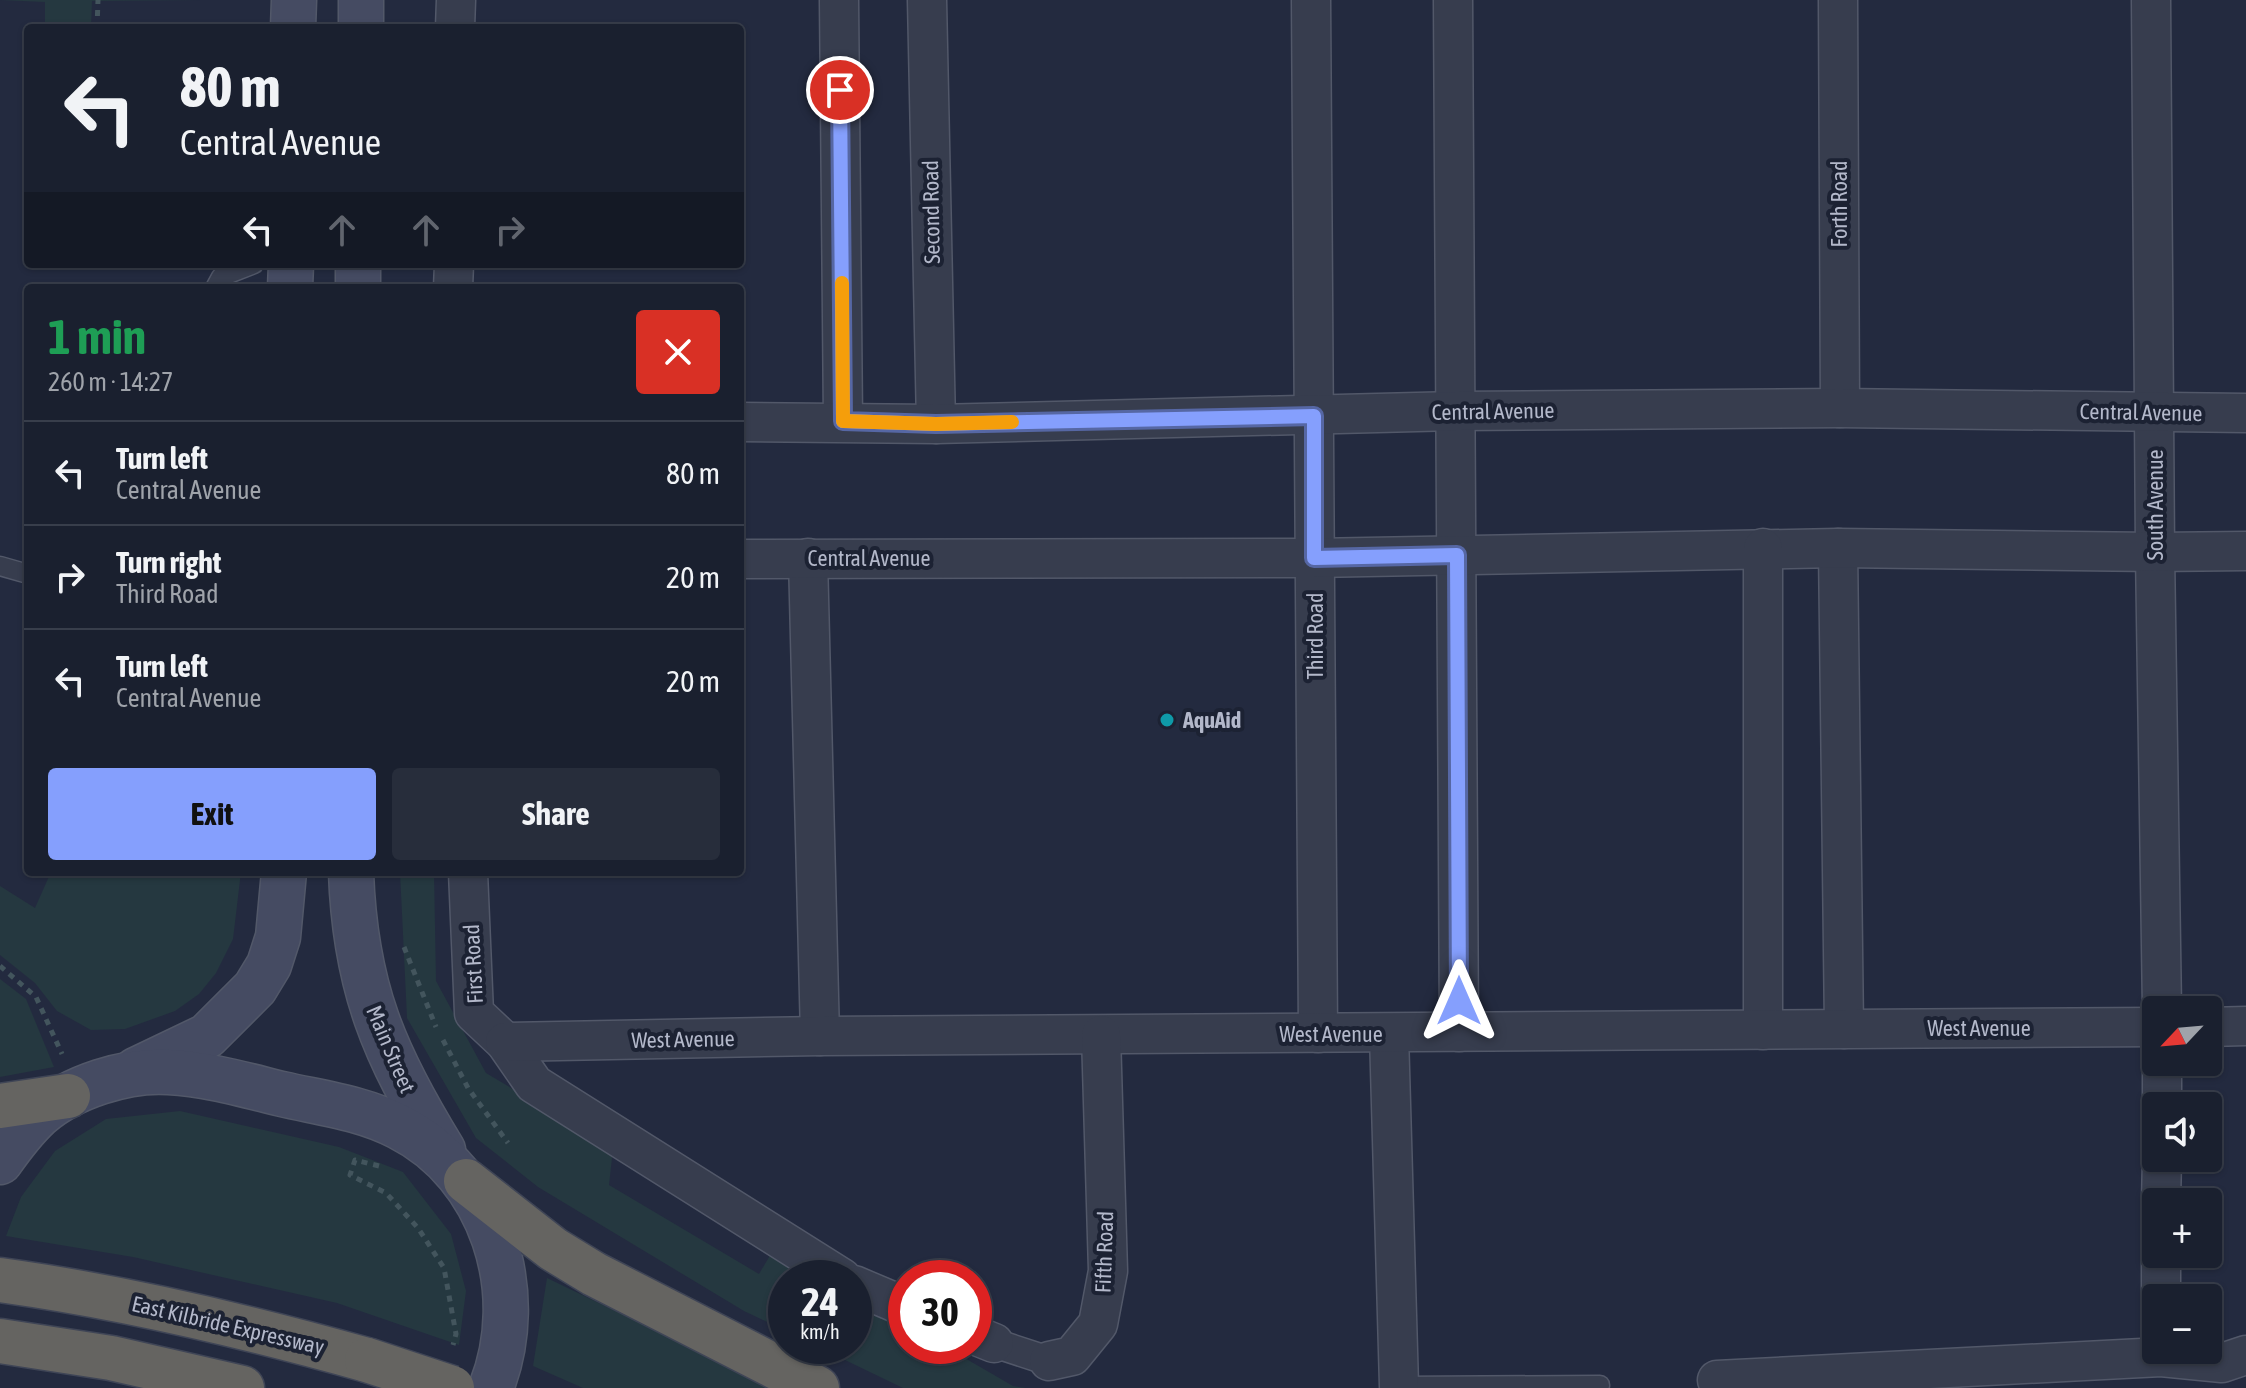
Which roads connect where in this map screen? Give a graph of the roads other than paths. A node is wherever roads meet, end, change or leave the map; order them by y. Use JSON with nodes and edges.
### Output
{"nodes":[{"id":1,"x":294,"y":0,"type":"edge"},
{"id":2,"x":361,"y":0,"type":"edge"},
{"id":3,"x":456,"y":0,"type":"edge"},
{"id":4,"x":839,"y":0,"type":"edge"},
{"id":5,"x":927,"y":0,"type":"edge"},
{"id":6,"x":1311,"y":0,"type":"edge"},
{"id":7,"x":1453,"y":0,"type":"edge"},
{"id":8,"x":1838,"y":0,"type":"edge"},
{"id":9,"x":2151,"y":0,"type":"edge"},
{"id":10,"x":293,"y":24,"type":"edge"},
{"id":11,"x":361,"y":24,"type":"edge"},
{"id":12,"x":455,"y":24,"type":"edge"},
{"id":13,"x":244,"y":268,"type":"edge"},
{"id":14,"x":217,"y":284,"type":"edge"},
{"id":15,"x":1840,"y":408,"type":"junction"},
{"id":16,"x":1456,"y":411,"type":"junction"},
{"id":17,"x":2155,"y":412,"type":"junction"},
{"id":18,"x":2246,"y":413,"type":"edge"},
{"id":19,"x":1314,"y":416,"type":"junction"},
{"id":20,"x":843,"y":421,"type":"junction"},
{"id":21,"x":744,"y":422,"type":"edge"},
{"id":22,"x":936,"y":424,"type":"junction"},
{"id":23,"x":1763,"y":548,"type":"junction"},
{"id":24,"x":1838,"y":548,"type":"junction"},
{"id":25,"x":2246,"y":551,"type":"edge"},
{"id":26,"x":2155,"y":552,"type":"junction"},
{"id":27,"x":1457,"y":555,"type":"junction"},
{"id":28,"x":808,"y":558,"type":"junction"},
{"id":29,"x":1314,"y":558,"type":"junction"},
{"id":30,"x":744,"y":559,"type":"edge"},
{"id":31,"x":0,"y":566,"type":"edge"},
{"id":32,"x":24,"y":573,"type":"edge"},
{"id":33,"x":284,"y":876,"type":"edge"},
{"id":34,"x":351,"y":876,"type":"edge"},
{"id":35,"x":468,"y":876,"type":"edge"},
{"id":36,"x":2162,"y":996,"type":"edge"},
{"id":37,"x":2246,"y":1026,"type":"edge"},
{"id":38,"x":2142,"y":1027,"type":"edge"},
{"id":39,"x":2222,"y":1027,"type":"edge"},
{"id":40,"x":1844,"y":1029,"type":"junction"},
{"id":41,"x":1763,"y":1030,"type":"junction"},
{"id":42,"x":1459,"y":1032,"type":"junction"},
{"id":43,"x":1318,"y":1033,"type":"junction"},
{"id":44,"x":1389,"y":1034,"type":"junction"},
{"id":45,"x":1101,"y":1035,"type":"junction"},
{"id":46,"x":820,"y":1036,"type":"junction"},
{"id":47,"x":505,"y":1042,"type":"junction"},
{"id":48,"x":93,"y":1086,"type":"junction"},
{"id":49,"x":0,"y":1106,"type":"edge"},
{"id":50,"x":0,"y":1162,"type":"edge"},
{"id":51,"x":460,"y":1175,"type":"junction"},
{"id":52,"x":813,"y":1260,"type":"edge"},
{"id":53,"x":0,"y":1280,"type":"edge"},
{"id":54,"x":0,"y":1341,"type":"edge"},
{"id":55,"x":992,"y":1342,"type":"edge"},
{"id":56,"x":2142,"y":1354,"type":"edge"},
{"id":57,"x":1049,"y":1361,"type":"joint"},
{"id":58,"x":2208,"y":1364,"type":"edge"},
{"id":59,"x":452,"y":1368,"type":"edge"},
{"id":60,"x":2230,"y":1369,"type":"edge"},
{"id":61,"x":1717,"y":1380,"type":"dead end"},
{"id":62,"x":1600,"y":1385,"type":"dead end"},
{"id":63,"x":1399,"y":1386,"type":"edge"},
{"id":64,"x":242,"y":1388,"type":"edge"},
{"id":65,"x":491,"y":1388,"type":"edge"},
{"id":66,"x":817,"y":1388,"type":"edge"}],
"edges":[{"from":1,"to":10,"type":"main road"},
{"from":2,"to":11,"type":"main road"},
{"from":3,"to":12,"type":"street"},
{"from":4,"to":20,"type":"street"},
{"from":5,"to":22,"type":"street","name":"Second Road"},
{"from":6,"to":19,"type":"street","name":"Third Road"},
{"from":7,"to":16,"type":"street"},
{"from":8,"to":15,"type":"street","name":"Forth Road"},
{"from":9,"to":17,"type":"street","name":"South Avenue"},
{"from":13,"to":14,"type":"lane"},
{"from":15,"to":16,"type":"street","name":"Central Avenue"},
{"from":15,"to":17,"type":"street","name":"Central Avenue"},
{"from":16,"to":19,"type":"street","name":"Central Avenue"},
{"from":16,"to":27,"type":"street"},
{"from":17,"to":18,"type":"street","name":"Central Avenue"},
{"from":17,"to":26,"type":"street","name":"South Avenue"},
{"from":19,"to":22,"type":"street","name":"Central Avenue"},
{"from":19,"to":29,"type":"street","name":"Third Road"},
{"from":20,"to":21,"type":"street","name":"Central Avenue"},
{"from":20,"to":22,"type":"street","name":"Central Avenue"},
{"from":23,"to":24,"type":"street","name":"Central Avenue"},
{"from":23,"to":27,"type":"street","name":"Central Avenue"},
{"from":23,"to":41,"type":"street"},
{"from":24,"to":26,"type":"street","name":"Central Avenue"},
{"from":24,"to":40,"type":"street"},
{"from":25,"to":26,"type":"street","name":"Central Avenue"},
{"from":26,"to":36,"type":"street","name":"South Avenue"},
{"from":27,"to":29,"type":"street","name":"Central Avenue"},
{"from":27,"to":42,"type":"street"},
{"from":28,"to":29,"type":"street","name":"Central Avenue"},
{"from":28,"to":30,"type":"street","name":"Central Avenue"},
{"from":28,"to":46,"type":"street"},
{"from":29,"to":43,"type":"street","name":"Third Road"},
{"from":31,"to":32,"type":"lane"},
{"from":33,"to":48,"type":"main road"},
{"from":34,"to":51,"type":"main road","name":"Main Street"},
{"from":35,"to":47,"type":"street","name":"First Road"},
{"from":37,"to":39,"type":"street"},
{"from":38,"to":40,"type":"street","name":"West Avenue"},
{"from":40,"to":41,"type":"street","name":"West Avenue"},
{"from":41,"to":42,"type":"street","name":"West Avenue"},
{"from":42,"to":44,"type":"street","name":"West Avenue"},
{"from":43,"to":44,"type":"street","name":"West Avenue"},
{"from":43,"to":45,"type":"street","name":"West Avenue"},
{"from":44,"to":63,"type":"street"},
{"from":45,"to":46,"type":"street","name":"West Avenue"},
{"from":45,"to":57,"type":"street","name":"Fifth Road"},
{"from":46,"to":47,"type":"street","name":"West Avenue"},
{"from":47,"to":52,"type":"street"},
{"from":48,"to":49,"type":"highway"},
{"from":48,"to":50,"type":"main road"},
{"from":48,"to":51,"type":"main road"},
{"from":51,"to":65,"type":"main road","name":"Main Street"},
{"from":51,"to":66,"type":"highway"},
{"from":53,"to":59,"type":"highway","name":"East Kilbride Expressway","bridge":true},
{"from":54,"to":64,"type":"highway"},
{"from":55,"to":57,"type":"street","name":"Fifth Road"},
{"from":56,"to":61,"type":"street"},
{"from":58,"to":60,"type":"street"},
{"from":62,"to":63,"type":"lane"}]}
